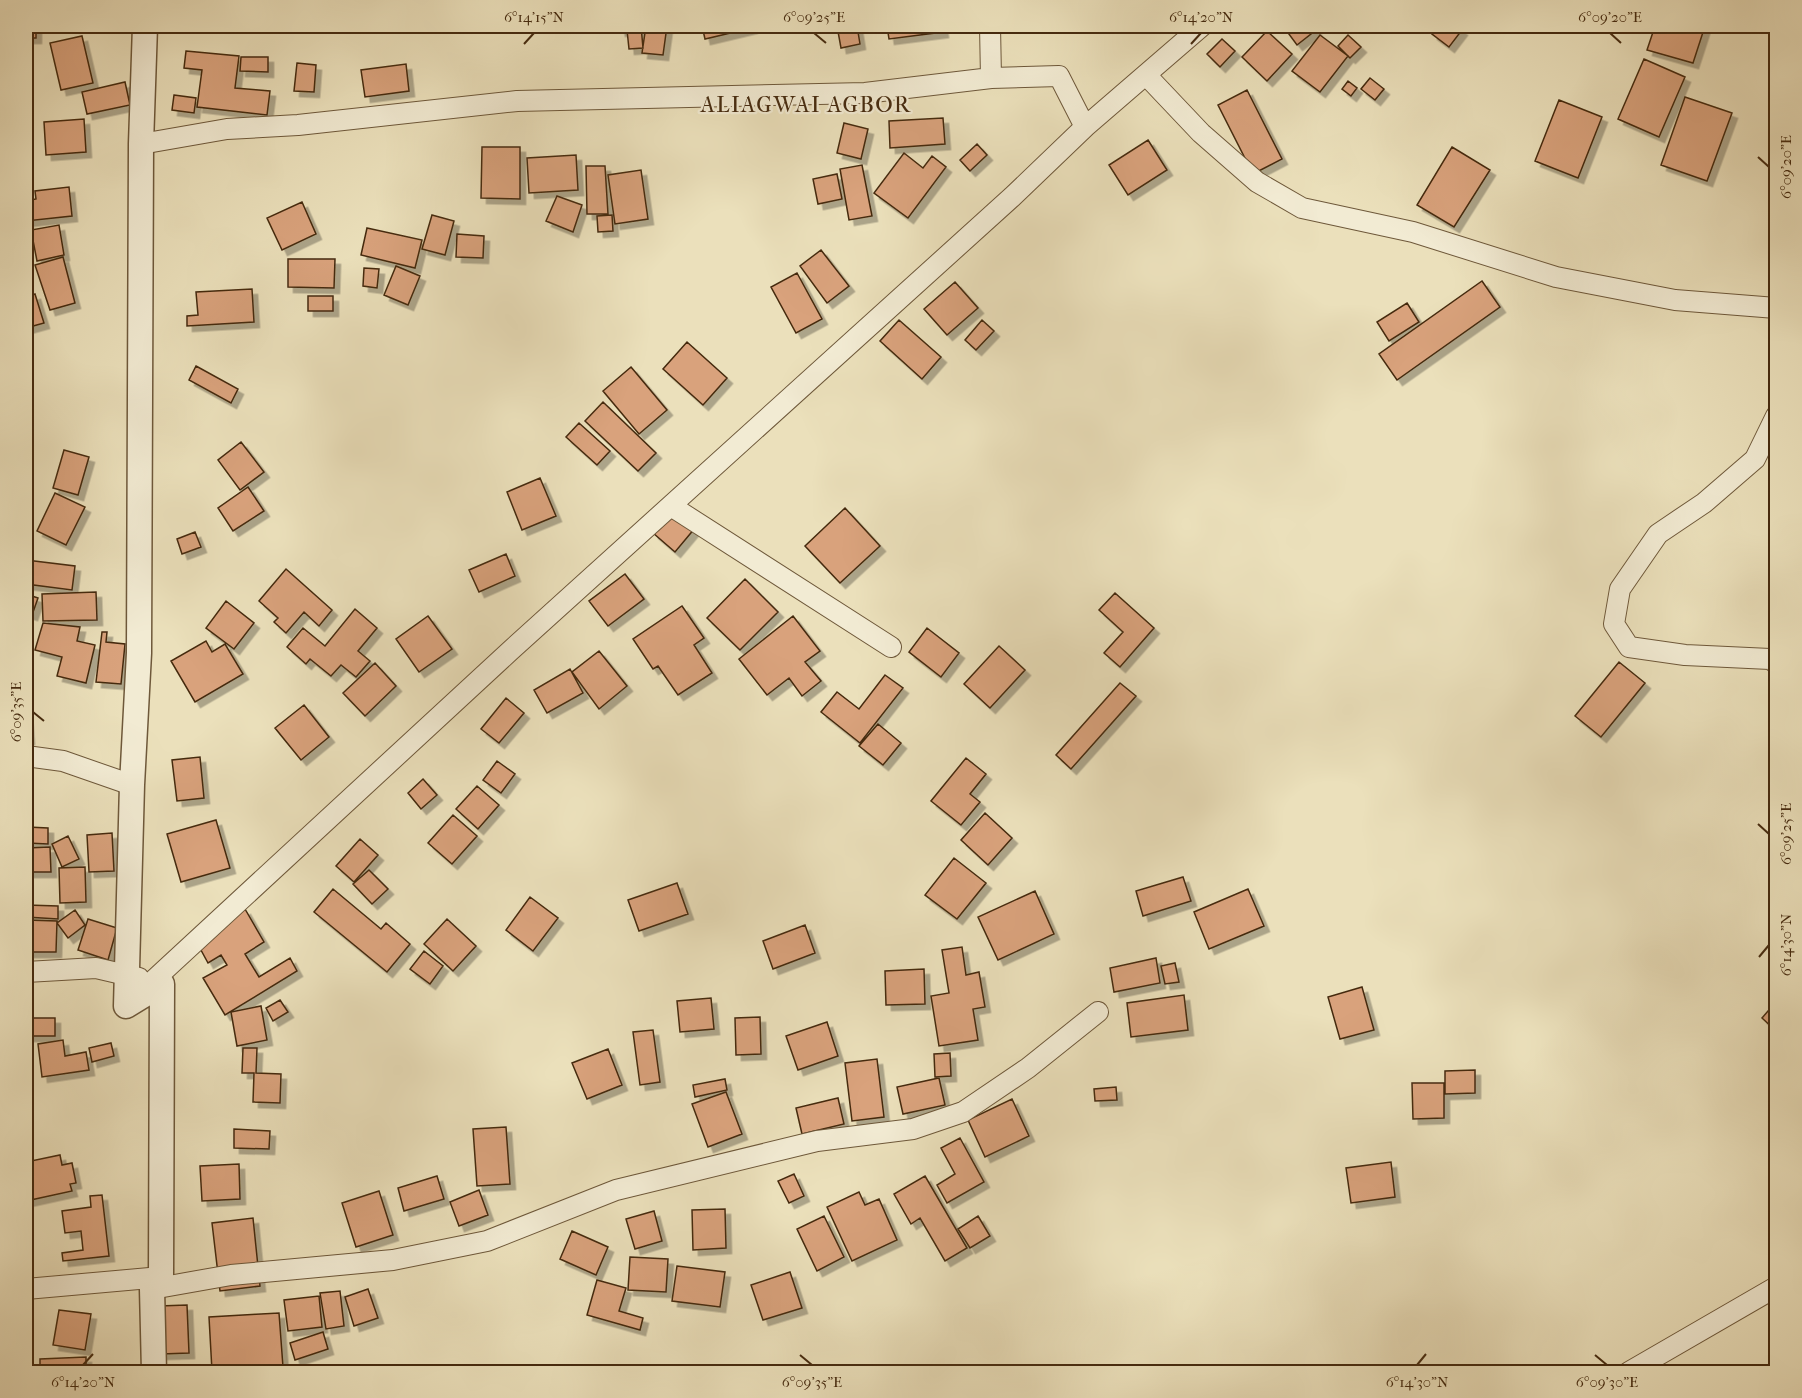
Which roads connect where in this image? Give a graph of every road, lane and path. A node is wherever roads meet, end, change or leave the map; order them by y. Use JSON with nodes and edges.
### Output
{"nodes":[{"id":1,"x":145,"y":26,"type":"edge"},
{"id":2,"x":990,"y":26,"type":"edge"},
{"id":3,"x":1202,"y":26,"type":"edge"},
{"id":4,"x":1147,"y":76,"type":"junction"},
{"id":5,"x":991,"y":78,"type":"junction"},
{"id":6,"x":1085,"y":127,"type":"junction"},
{"id":7,"x":141,"y":144,"type":"junction"},
{"id":8,"x":1776,"y":308,"type":"edge"},
{"id":9,"x":1776,"y":416,"type":"edge"},
{"id":10,"x":672,"y":506,"type":"junction"},
{"id":11,"x":891,"y":647,"type":"dead end"},
{"id":12,"x":1776,"y":663,"type":"edge"},
{"id":13,"x":26,"y":756,"type":"edge"},
{"id":14,"x":132,"y":785,"type":"junction"},
{"id":15,"x":26,"y":972,"type":"edge"},
{"id":16,"x":162,"y":984,"type":"junction"},
{"id":17,"x":126,"y":1006,"type":"junction"},
{"id":18,"x":1098,"y":1012,"type":"dead end"},
{"id":19,"x":156,"y":1283,"type":"junction"},
{"id":20,"x":1776,"y":1287,"type":"edge"},
{"id":21,"x":26,"y":1288,"type":"edge"},
{"id":22,"x":154,"y":1372,"type":"edge"},
{"id":23,"x":1629,"y":1372,"type":"edge"}],
"edges":[{"from":1,"to":7,"type":"street"},
{"from":2,"to":5,"type":"street"},
{"from":3,"to":4,"type":"street"},
{"from":4,"to":6,"type":"street"},
{"from":4,"to":8,"type":"street"},
{"from":5,"to":6,"type":"street"},
{"from":5,"to":7,"type":"street"},
{"from":6,"to":10,"type":"street"},
{"from":7,"to":14,"type":"street"},
{"from":9,"to":12,"type":"street"},
{"from":10,"to":11,"type":"street"},
{"from":10,"to":17,"type":"street"},
{"from":13,"to":14,"type":"street"},
{"from":14,"to":17,"type":"street"},
{"from":15,"to":16,"type":"street"},
{"from":16,"to":17,"type":"street"},
{"from":16,"to":19,"type":"street"},
{"from":18,"to":19,"type":"street"},
{"from":19,"to":21,"type":"street"},
{"from":19,"to":22,"type":"street"},
{"from":20,"to":23,"type":"street"}]}
